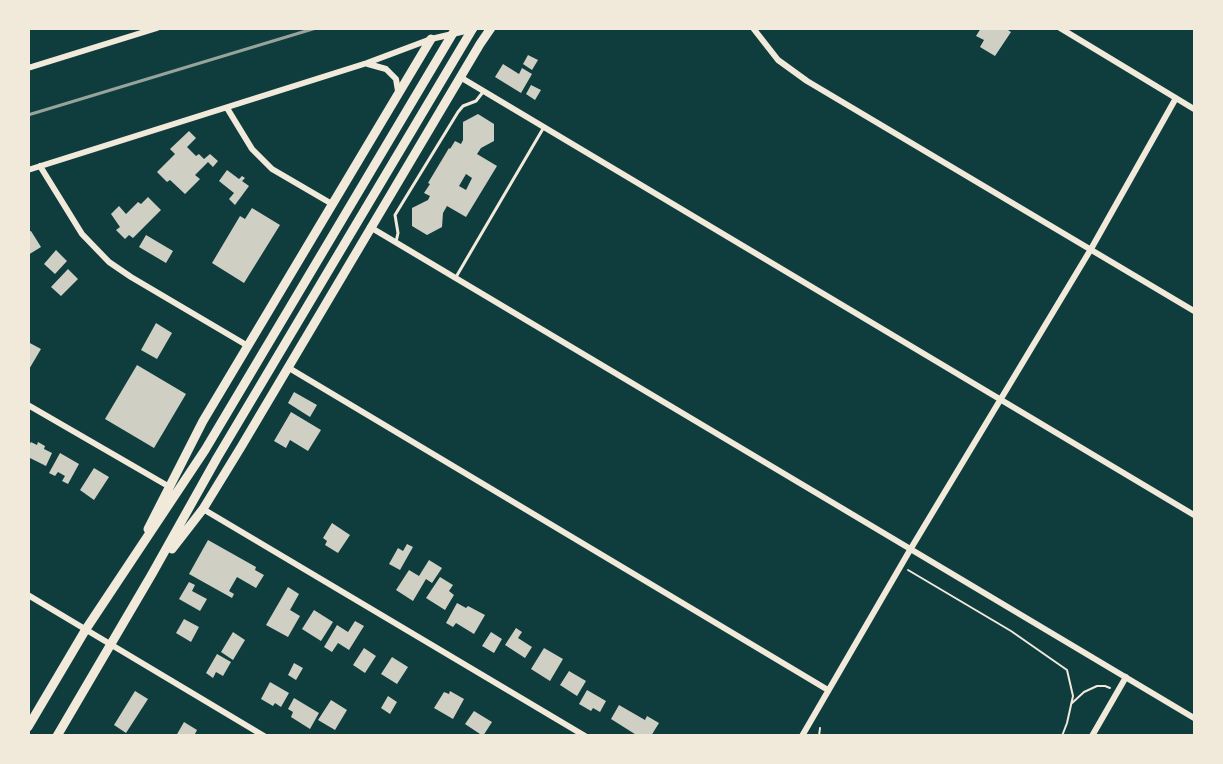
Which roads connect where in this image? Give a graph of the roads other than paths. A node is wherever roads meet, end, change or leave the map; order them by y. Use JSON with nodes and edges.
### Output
{"nodes":[{"id":1,"x":157,"y":28,"type":"edge"},
{"id":2,"x":456,"y":28,"type":"edge"},
{"id":3,"x":491,"y":28,"type":"edge"},
{"id":4,"x":753,"y":28,"type":"edge"},
{"id":5,"x":1060,"y":28,"type":"edge"},
{"id":6,"x":474,"y":29,"type":"edge"},
{"id":7,"x":431,"y":39,"type":"junction"},
{"id":8,"x":480,"y":44,"type":"junction"},
{"id":9,"x":367,"y":63,"type":"junction"},
{"id":10,"x":28,"y":68,"type":"edge"},
{"id":11,"x":460,"y":77,"type":"junction"},
{"id":12,"x":483,"y":91,"type":"junction"},
{"id":13,"x":398,"y":92,"type":"junction"},
{"id":14,"x":1176,"y":98,"type":"junction"},
{"id":15,"x":227,"y":108,"type":"junction"},
{"id":16,"x":1194,"y":109,"type":"edge"},
{"id":17,"x":544,"y":127,"type":"junction"},
{"id":18,"x":40,"y":166,"type":"junction"},
{"id":19,"x":28,"y":170,"type":"edge"},
{"id":20,"x":332,"y":204,"type":"junction"},
{"id":21,"x":370,"y":227,"type":"junction"},
{"id":22,"x":396,"y":242,"type":"junction"},
{"id":23,"x":1091,"y":249,"type":"junction"},
{"id":24,"x":456,"y":277,"type":"junction"},
{"id":25,"x":1194,"y":311,"type":"edge"},
{"id":26,"x":248,"y":346,"type":"junction"},
{"id":27,"x":289,"y":368,"type":"junction"},
{"id":28,"x":1001,"y":400,"type":"junction"},
{"id":29,"x":28,"y":405,"type":"edge"},
{"id":30,"x":168,"y":486,"type":"junction"},
{"id":31,"x":203,"y":509,"type":"junction"},
{"id":32,"x":1194,"y":515,"type":"edge"},
{"id":33,"x":910,"y":550,"type":"junction"},
{"id":34,"x":132,"y":561,"type":"junction"},
{"id":35,"x":152,"y":574,"type":"junction"},
{"id":36,"x":28,"y":595,"type":"edge"},
{"id":37,"x":86,"y":629,"type":"junction"},
{"id":38,"x":110,"y":644,"type":"junction"},
{"id":39,"x":1126,"y":677,"type":"junction"},
{"id":40,"x":828,"y":690,"type":"junction"},
{"id":41,"x":1194,"y":718,"type":"edge"},
{"id":42,"x":28,"y":727,"type":"edge"},
{"id":43,"x":57,"y":735,"type":"edge"},
{"id":44,"x":264,"y":735,"type":"edge"},
{"id":45,"x":585,"y":735,"type":"edge"},
{"id":46,"x":802,"y":735,"type":"edge"},
{"id":47,"x":1092,"y":735,"type":"edge"}],
"edges":[{"from":1,"to":10,"type":"street"},
{"from":2,"to":34,"type":"main road"},
{"from":3,"to":8,"type":"main road"},
{"from":4,"to":23,"type":"street"},
{"from":5,"to":14,"type":"street"},
{"from":6,"to":7,"type":"street"},
{"from":6,"to":8,"type":"main road"},
{"from":6,"to":35,"type":"main road"},
{"from":7,"to":9,"type":"street"},
{"from":7,"to":13,"type":"main road"},
{"from":8,"to":11,"type":"main road"},
{"from":9,"to":13,"type":"street"},
{"from":9,"to":15,"type":"street"},
{"from":11,"to":12,"type":"street"},
{"from":11,"to":21,"type":"main road"},
{"from":12,"to":17,"type":"street"},
{"from":12,"to":22,"type":"lane"},
{"from":13,"to":20,"type":"main road"},
{"from":14,"to":16,"type":"street"},
{"from":14,"to":23,"type":"street"},
{"from":15,"to":18,"type":"street"},
{"from":15,"to":20,"type":"street"},
{"from":17,"to":24,"type":"lane"},
{"from":17,"to":28,"type":"street"},
{"from":18,"to":19,"type":"street"},
{"from":18,"to":26,"type":"street"},
{"from":20,"to":26,"type":"main road"},
{"from":21,"to":22,"type":"street"},
{"from":21,"to":27,"type":"main road"},
{"from":22,"to":24,"type":"street"},
{"from":23,"to":25,"type":"street"},
{"from":23,"to":28,"type":"street"},
{"from":24,"to":33,"type":"street"},
{"from":26,"to":30,"type":"main road"},
{"from":27,"to":31,"type":"main road"},
{"from":27,"to":40,"type":"street"},
{"from":28,"to":32,"type":"street"},
{"from":28,"to":33,"type":"street"},
{"from":29,"to":30,"type":"street"},
{"from":30,"to":34,"type":"main road"},
{"from":31,"to":35,"type":"main road"},
{"from":31,"to":45,"type":"street"},
{"from":33,"to":39,"type":"street"},
{"from":33,"to":40,"type":"street"},
{"from":34,"to":37,"type":"main road"},
{"from":35,"to":38,"type":"main road"},
{"from":36,"to":37,"type":"street"},
{"from":37,"to":38,"type":"street"},
{"from":37,"to":42,"type":"main road"},
{"from":38,"to":43,"type":"main road"},
{"from":38,"to":44,"type":"street"},
{"from":39,"to":41,"type":"street"},
{"from":39,"to":47,"type":"street"},
{"from":40,"to":46,"type":"street"}]}
